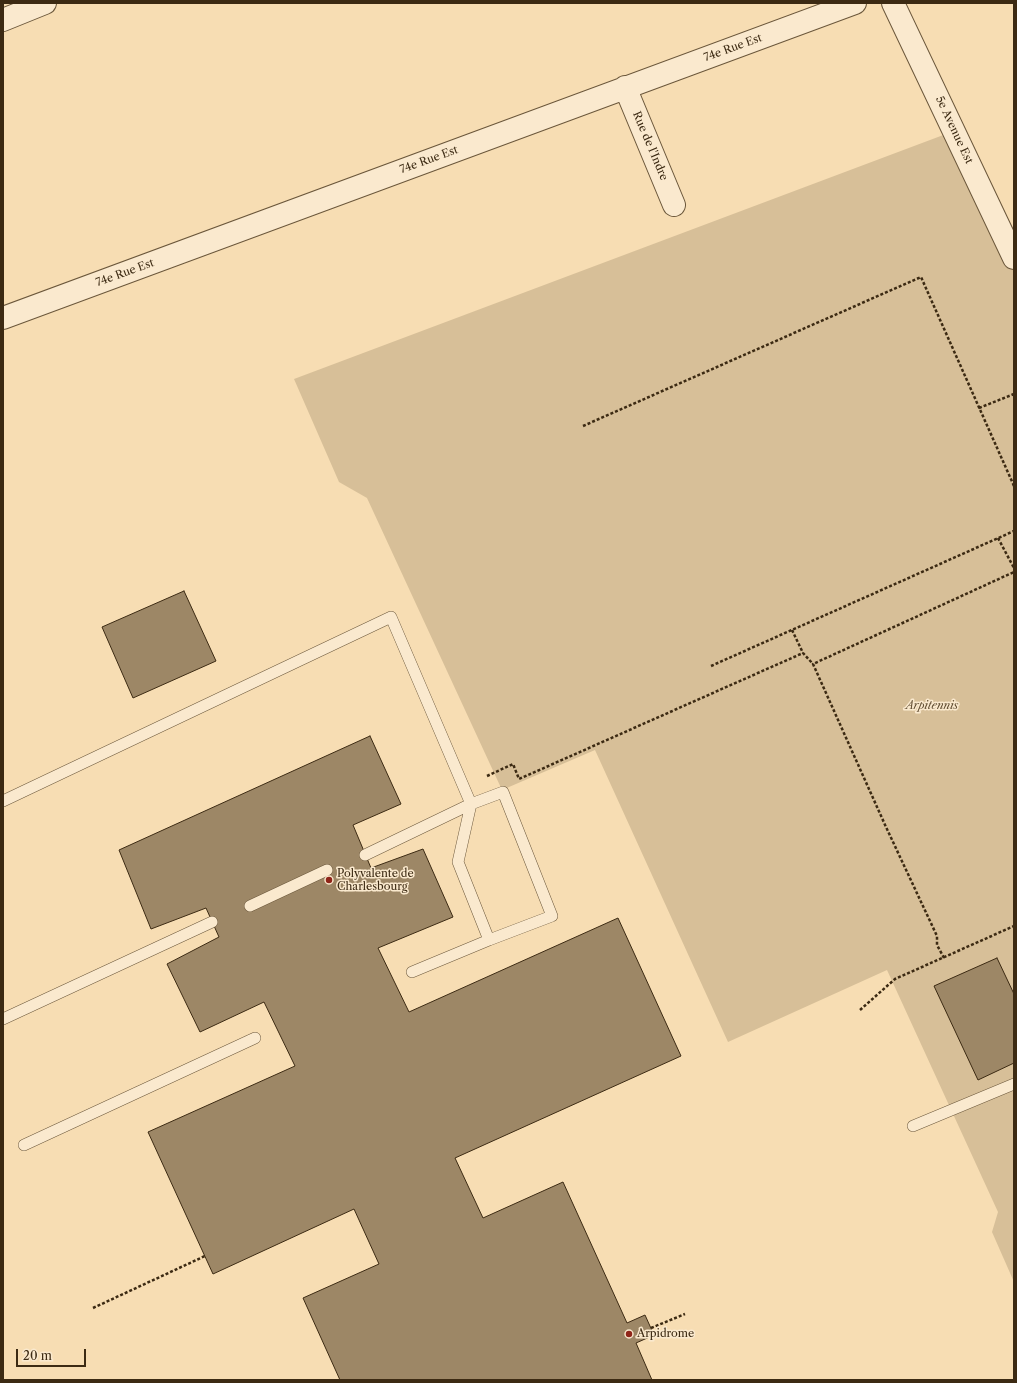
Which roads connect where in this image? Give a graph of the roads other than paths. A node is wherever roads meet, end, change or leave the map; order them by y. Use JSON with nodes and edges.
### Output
{"nodes":[{"id":1,"x":45,"y":3,"type":"edge"},
{"id":2,"x":855,"y":3,"type":"edge"},
{"id":3,"x":893,"y":3,"type":"edge"},
{"id":4,"x":3,"y":20,"type":"edge"},
{"id":5,"x":625,"y":87,"type":"junction"},
{"id":6,"x":674,"y":205,"type":"dead end"},
{"id":7,"x":1014,"y":258,"type":"edge"},
{"id":8,"x":3,"y":318,"type":"edge"},
{"id":9,"x":3,"y":801,"type":"edge"},
{"id":10,"x":471,"y":804,"type":"junction"},
{"id":11,"x":365,"y":855,"type":"dead end"},
{"id":12,"x":327,"y":870,"type":"dead end"},
{"id":13,"x":250,"y":906,"type":"dead end"},
{"id":14,"x":212,"y":922,"type":"dead end"},
{"id":15,"x":488,"y":940,"type":"junction"},
{"id":16,"x":412,"y":972,"type":"dead end"},
{"id":17,"x":3,"y":1019,"type":"edge"},
{"id":18,"x":255,"y":1038,"type":"dead end"},
{"id":19,"x":1014,"y":1084,"type":"edge"},
{"id":20,"x":913,"y":1126,"type":"dead end"},
{"id":21,"x":24,"y":1145,"type":"dead end"}],
"edges":[{"from":1,"to":4,"type":"street"},
{"from":2,"to":5,"type":"street","name":"74e Rue Est"},
{"from":3,"to":7,"type":"street","name":"5e Avenue Est"},
{"from":5,"to":6,"type":"street","name":"Rue de l'Indre"},
{"from":5,"to":8,"type":"street","name":"74e Rue Est"},
{"from":9,"to":10,"type":"lane"},
{"from":10,"to":11,"type":"lane"},
{"from":10,"to":15,"type":"lane"},
{"from":10,"to":15,"type":"lane"},
{"from":12,"to":13,"type":"lane"},
{"from":14,"to":17,"type":"lane"},
{"from":15,"to":16,"type":"lane"},
{"from":18,"to":21,"type":"lane"},
{"from":19,"to":20,"type":"lane"}]}
